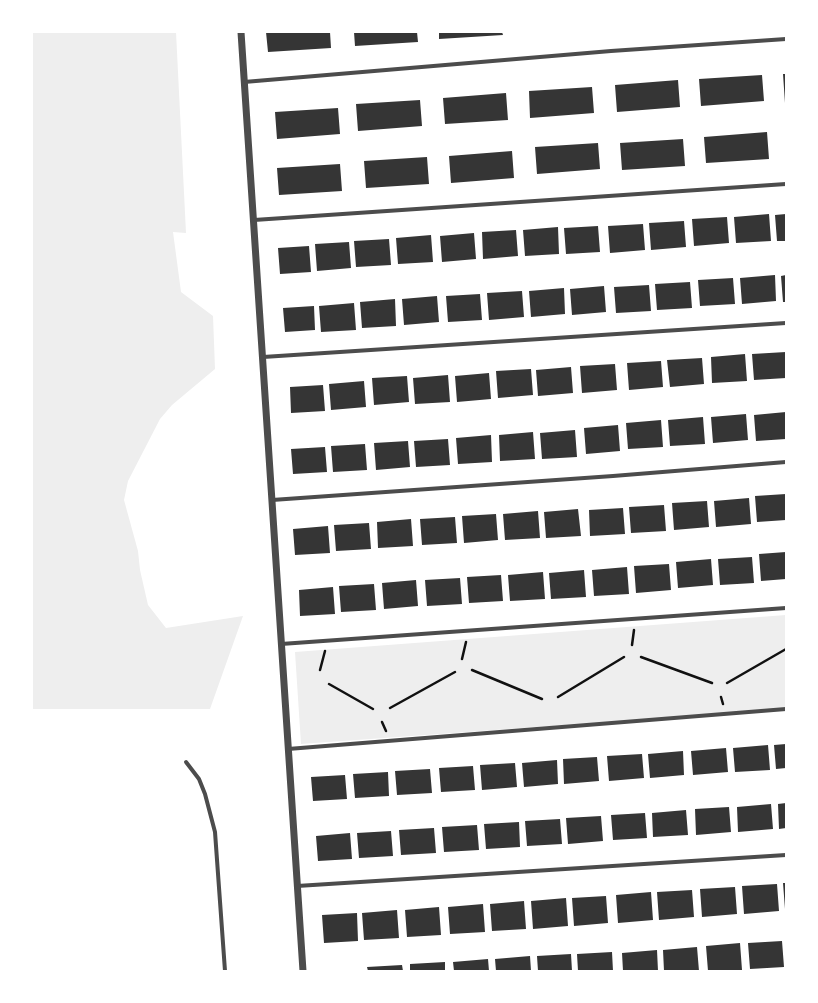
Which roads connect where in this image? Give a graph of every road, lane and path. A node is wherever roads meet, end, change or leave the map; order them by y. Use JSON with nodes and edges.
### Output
{"nodes":[{"id":1,"x":241,"y":32,"type":"edge"},
{"id":2,"x":786,"y":39,"type":"edge"},
{"id":3,"x":244,"y":82,"type":"junction"},
{"id":4,"x":786,"y":184,"type":"edge"},
{"id":5,"x":254,"y":220,"type":"junction"},
{"id":6,"x":786,"y":323,"type":"edge"},
{"id":7,"x":263,"y":357,"type":"junction"},
{"id":8,"x":786,"y":462,"type":"edge"},
{"id":9,"x":272,"y":500,"type":"junction"},
{"id":10,"x":786,"y":608,"type":"edge"},
{"id":11,"x":634,"y":629,"type":"dead end"},
{"id":12,"x":466,"y":641,"type":"dead end"},
{"id":13,"x":281,"y":644,"type":"junction"},
{"id":14,"x":632,"y":645,"type":"dead end"},
{"id":15,"x":786,"y":649,"type":"edge"},
{"id":16,"x":325,"y":651,"type":"dead end"},
{"id":17,"x":624,"y":657,"type":"dead end"},
{"id":18,"x":641,"y":657,"type":"dead end"},
{"id":19,"x":462,"y":659,"type":"dead end"},
{"id":20,"x":320,"y":670,"type":"dead end"},
{"id":21,"x":472,"y":670,"type":"dead end"},
{"id":22,"x":455,"y":672,"type":"dead end"},
{"id":23,"x":712,"y":683,"type":"dead end"},
{"id":24,"x":727,"y":683,"type":"dead end"},
{"id":25,"x":329,"y":684,"type":"dead end"},
{"id":26,"x":558,"y":697,"type":"dead end"},
{"id":27,"x":542,"y":700,"type":"dead end"},
{"id":28,"x":390,"y":708,"type":"dead end"},
{"id":29,"x":374,"y":709,"type":"dead end"},
{"id":30,"x":786,"y":709,"type":"edge"},
{"id":31,"x":288,"y":749,"type":"junction"},
{"id":32,"x":186,"y":762,"type":"dead end"},
{"id":33,"x":786,"y":855,"type":"edge"},
{"id":34,"x":297,"y":886,"type":"junction"},
{"id":35,"x":225,"y":971,"type":"edge"},
{"id":36,"x":303,"y":971,"type":"edge"}],
"edges":[{"from":1,"to":3,"type":"street"},
{"from":2,"to":3,"type":"street"},
{"from":3,"to":5,"type":"street"},
{"from":4,"to":5,"type":"street"},
{"from":5,"to":7,"type":"street"},
{"from":6,"to":7,"type":"street"},
{"from":7,"to":9,"type":"street"},
{"from":8,"to":9,"type":"street"},
{"from":9,"to":13,"type":"street"},
{"from":10,"to":13,"type":"street"},
{"from":11,"to":14,"type":"path"},
{"from":12,"to":19,"type":"path"},
{"from":13,"to":31,"type":"street"},
{"from":15,"to":24,"type":"path"},
{"from":16,"to":20,"type":"path"},
{"from":17,"to":26,"type":"path"},
{"from":18,"to":23,"type":"path"},
{"from":21,"to":27,"type":"path"},
{"from":22,"to":28,"type":"path"},
{"from":25,"to":29,"type":"path"},
{"from":30,"to":31,"type":"street"},
{"from":31,"to":34,"type":"street"},
{"from":32,"to":35,"type":"street"},
{"from":33,"to":34,"type":"street"},
{"from":34,"to":36,"type":"street"}]}
